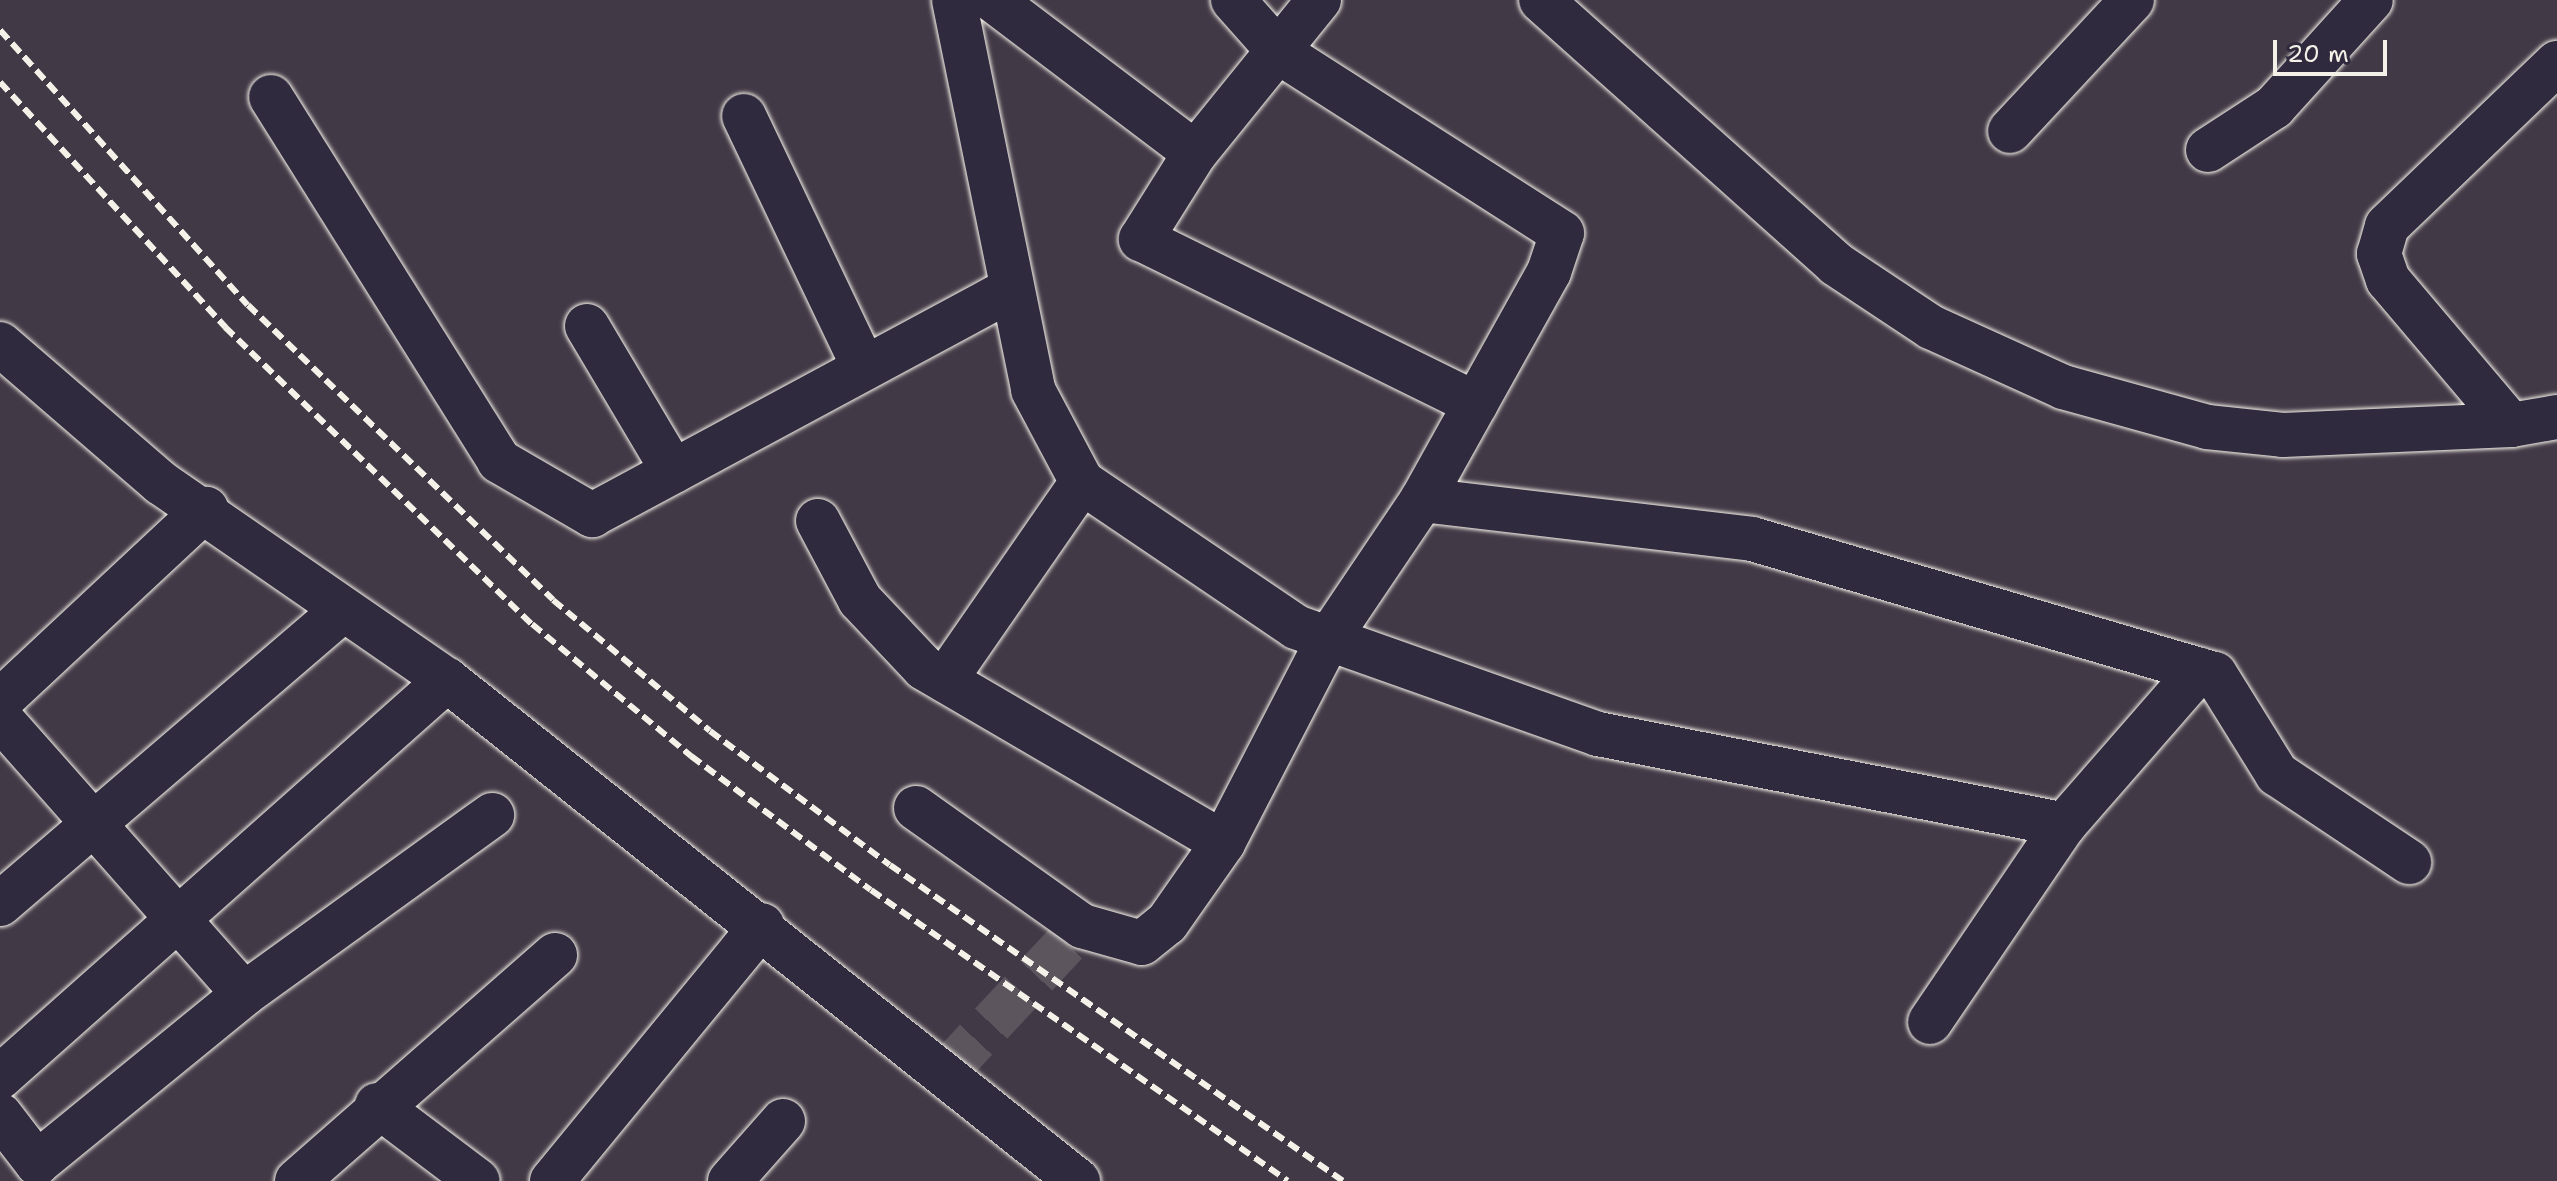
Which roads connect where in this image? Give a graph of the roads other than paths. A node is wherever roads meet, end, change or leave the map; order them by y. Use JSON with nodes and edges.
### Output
{"nodes":[{"id":1,"x":954,"y":0,"type":"edge"},
{"id":2,"x":993,"y":0,"type":"edge"},
{"id":3,"x":1233,"y":0,"type":"edge"},
{"id":4,"x":1319,"y":0,"type":"edge"},
{"id":5,"x":1541,"y":0,"type":"edge"},
{"id":6,"x":2132,"y":0,"type":"edge"},
{"id":7,"x":2371,"y":0,"type":"edge"},
{"id":8,"x":1280,"y":53,"type":"junction"},
{"id":9,"x":2557,"y":63,"type":"edge"},
{"id":10,"x":271,"y":97,"type":"dead end"},
{"id":11,"x":744,"y":116,"type":"dead end"},
{"id":12,"x":2010,"y":131,"type":"dead end"},
{"id":13,"x":2208,"y":150,"type":"dead end"},
{"id":14,"x":1195,"y":153,"type":"junction"},
{"id":15,"x":1012,"y":289,"type":"junction"},
{"id":16,"x":587,"y":326,"type":"dead end"},
{"id":17,"x":0,"y":344,"type":"edge"},
{"id":18,"x":864,"y":368,"type":"junction"},
{"id":19,"x":1476,"y":404,"type":"junction"},
{"id":20,"x":2557,"y":417,"type":"edge"},
{"id":21,"x":2511,"y":425,"type":"junction"},
{"id":22,"x":673,"y":471,"type":"junction"},
{"id":23,"x":1082,"y":482,"type":"junction"},
{"id":24,"x":1422,"y":500,"type":"junction"},
{"id":25,"x":206,"y":509,"type":"junction"},
{"id":26,"x":818,"y":521,"type":"dead end"},
{"id":27,"x":342,"y":611,"type":"junction"},
{"id":28,"x":1329,"y":638,"type":"junction"},
{"id":29,"x":2199,"y":670,"type":"junction"},
{"id":30,"x":447,"y":680,"type":"junction"},
{"id":31,"x":945,"y":680,"type":"junction"},
{"id":32,"x":0,"y":701,"type":"edge"},
{"id":33,"x":0,"y":718,"type":"edge"},
{"id":34,"x":916,"y":808,"type":"dead end"},
{"id":35,"x":492,"y":815,"type":"dead end"},
{"id":36,"x":90,"y":821,"type":"junction"},
{"id":37,"x":2064,"y":825,"type":"junction"},
{"id":38,"x":1223,"y":843,"type":"junction"},
{"id":39,"x":2409,"y":862,"type":"dead end"},
{"id":40,"x":0,"y":904,"type":"edge"},
{"id":41,"x":176,"y":918,"type":"junction"},
{"id":42,"x":762,"y":925,"type":"junction"},
{"id":43,"x":555,"y":955,"type":"dead end"},
{"id":44,"x":244,"y":994,"type":"junction"},
{"id":45,"x":1930,"y":1022,"type":"dead end"},
{"id":46,"x":0,"y":1077,"type":"edge"},
{"id":47,"x":377,"y":1105,"type":"junction"},
{"id":48,"x":0,"y":1115,"type":"edge"},
{"id":49,"x":783,"y":1121,"type":"dead end"},
{"id":50,"x":1025,"y":1164,"type":"edge"},
{"id":51,"x":297,"y":1181,"type":"edge"},
{"id":52,"x":478,"y":1181,"type":"edge"},
{"id":53,"x":552,"y":1181,"type":"edge"},
{"id":54,"x":730,"y":1181,"type":"edge"},
{"id":55,"x":1078,"y":1181,"type":"edge"}],
"edges":[{"from":1,"to":15,"type":"street"},
{"from":2,"to":14,"type":"street"},
{"from":3,"to":8,"type":"street"},
{"from":4,"to":8,"type":"street"},
{"from":5,"to":21,"type":"street"},
{"from":6,"to":12,"type":"street"},
{"from":7,"to":13,"type":"street"},
{"from":8,"to":14,"type":"street"},
{"from":8,"to":19,"type":"street"},
{"from":9,"to":21,"type":"street"},
{"from":10,"to":22,"type":"street"},
{"from":11,"to":18,"type":"street"},
{"from":14,"to":19,"type":"street"},
{"from":15,"to":18,"type":"street"},
{"from":15,"to":23,"type":"street"},
{"from":16,"to":22,"type":"street"},
{"from":17,"to":25,"type":"street"},
{"from":18,"to":22,"type":"street"},
{"from":19,"to":24,"type":"street"},
{"from":20,"to":21,"type":"street"},
{"from":23,"to":28,"type":"street"},
{"from":23,"to":31,"type":"street"},
{"from":24,"to":28,"type":"street"},
{"from":24,"to":29,"type":"street"},
{"from":25,"to":27,"type":"street"},
{"from":25,"to":32,"type":"street"},
{"from":26,"to":31,"type":"street"},
{"from":27,"to":30,"type":"street"},
{"from":27,"to":36,"type":"street"},
{"from":28,"to":37,"type":"street"},
{"from":28,"to":38,"type":"street"},
{"from":29,"to":37,"type":"street"},
{"from":29,"to":39,"type":"street"},
{"from":30,"to":41,"type":"street"},
{"from":30,"to":42,"type":"street"},
{"from":31,"to":38,"type":"street"},
{"from":33,"to":36,"type":"street"},
{"from":34,"to":38,"type":"street"},
{"from":35,"to":44,"type":"street"},
{"from":36,"to":40,"type":"street"},
{"from":36,"to":41,"type":"street"},
{"from":37,"to":45,"type":"street"},
{"from":41,"to":44,"type":"street"},
{"from":41,"to":46,"type":"street"},
{"from":42,"to":50,"type":"street"},
{"from":42,"to":53,"type":"street"},
{"from":43,"to":47,"type":"street"},
{"from":44,"to":48,"type":"street"},
{"from":47,"to":51,"type":"street"},
{"from":47,"to":52,"type":"street"},
{"from":49,"to":54,"type":"street"},
{"from":50,"to":55,"type":"street"}]}
